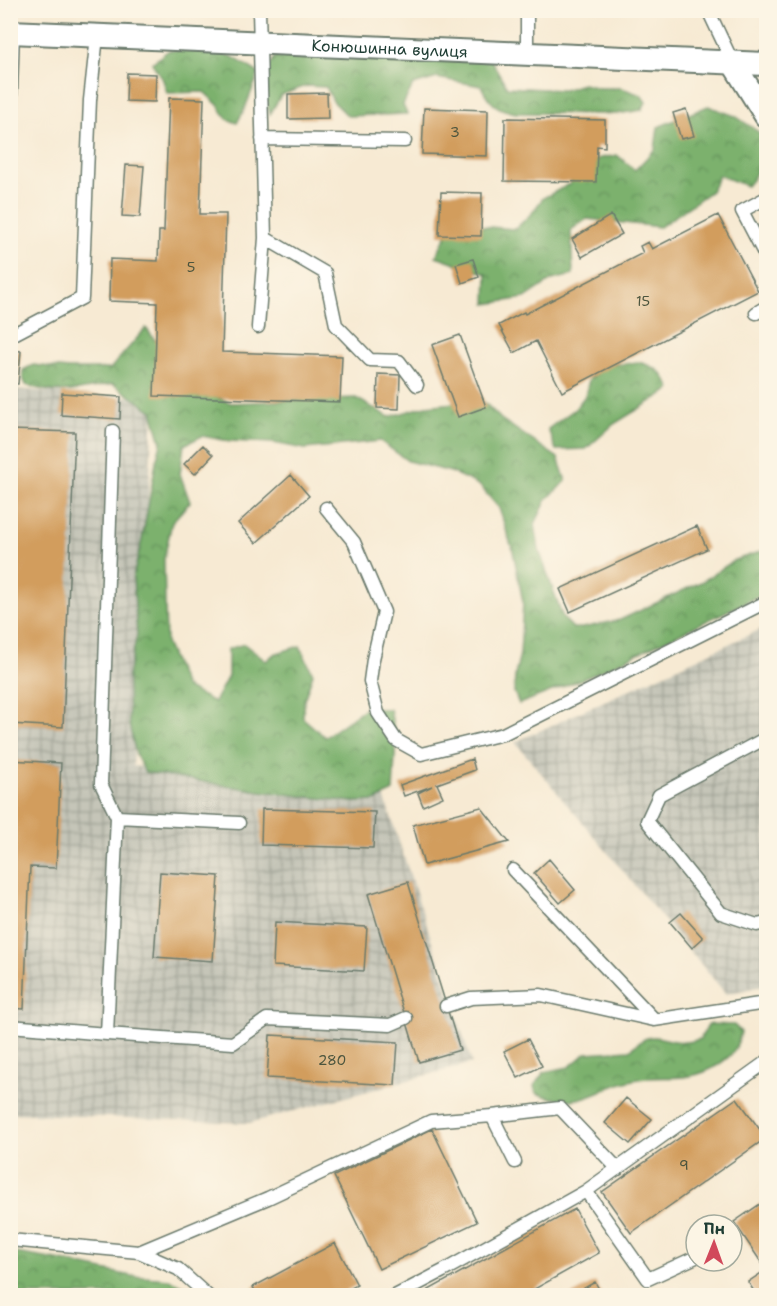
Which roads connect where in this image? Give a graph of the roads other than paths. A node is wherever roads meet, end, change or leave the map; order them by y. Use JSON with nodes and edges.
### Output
{"nodes":[{"id":1,"x":259,"y":10,"type":"edge"},
{"id":2,"x":527,"y":10,"type":"edge"},
{"id":3,"x":708,"y":10,"type":"edge"},
{"id":4,"x":12,"y":32,"type":"edge"},
{"id":5,"x":97,"y":36,"type":"junction"},
{"id":6,"x":260,"y":43,"type":"junction"},
{"id":7,"x":527,"y":54,"type":"junction"},
{"id":8,"x":733,"y":63,"type":"junction"},
{"id":9,"x":766,"y":64,"type":"edge"},
{"id":10,"x":766,"y":116,"type":"edge"},
{"id":11,"x":10,"y":123,"type":"edge"},
{"id":12,"x":262,"y":139,"type":"junction"},
{"id":13,"x":405,"y":141,"type":"dead end"},
{"id":14,"x":766,"y":198,"type":"edge"},
{"id":15,"x":265,"y":238,"type":"junction"},
{"id":16,"x":766,"y":257,"type":"edge"},
{"id":17,"x":258,"y":327,"type":"dead end"},
{"id":18,"x":10,"y":336,"type":"edge"},
{"id":19,"x":417,"y":386,"type":"dead end"},
{"id":20,"x":113,"y":431,"type":"dead end"},
{"id":21,"x":326,"y":508,"type":"dead end"},
{"id":22,"x":766,"y":602,"type":"edge"},
{"id":23,"x":766,"y":738,"type":"edge"},
{"id":24,"x":117,"y":817,"type":"junction"},
{"id":25,"x":239,"y":823,"type":"dead end"},
{"id":26,"x":513,"y":870,"type":"dead end"},
{"id":27,"x":766,"y":924,"type":"edge"},
{"id":28,"x":766,"y":1002,"type":"edge"},
{"id":29,"x":446,"y":1006,"type":"dead end"},
{"id":30,"x":406,"y":1018,"type":"dead end"},
{"id":31,"x":654,"y":1020,"type":"junction"},
{"id":32,"x":10,"y":1026,"type":"edge"},
{"id":33,"x":107,"y":1034,"type":"junction"},
{"id":34,"x":766,"y":1062,"type":"edge"},
{"id":35,"x":492,"y":1116,"type":"junction"},
{"id":36,"x":515,"y":1162,"type":"dead end"},
{"id":37,"x":618,"y":1169,"type":"junction"},
{"id":38,"x":586,"y":1191,"type":"junction"},
{"id":39,"x":10,"y":1240,"type":"edge"},
{"id":40,"x":139,"y":1252,"type":"junction"},
{"id":41,"x":684,"y":1262,"type":"edge"},
{"id":42,"x":208,"y":1296,"type":"edge"},
{"id":43,"x":395,"y":1296,"type":"edge"}],
"edges":[{"from":1,"to":6,"type":"lane"},
{"from":2,"to":7,"type":"lane"},
{"from":3,"to":8,"type":"lane"},
{"from":4,"to":5,"type":"street","name":"Конюшинна вулиця"},
{"from":4,"to":11,"type":"lane"},
{"from":5,"to":6,"type":"street","name":"Конюшинна вулиця"},
{"from":5,"to":18,"type":"lane"},
{"from":6,"to":7,"type":"street","name":"Конюшинна вулиця"},
{"from":6,"to":12,"type":"lane"},
{"from":7,"to":8,"type":"street","name":"Конюшинна вулиця"},
{"from":8,"to":9,"type":"street","name":"Конюшинна вулиця"},
{"from":8,"to":10,"type":"street"},
{"from":12,"to":13,"type":"lane"},
{"from":12,"to":15,"type":"lane"},
{"from":14,"to":16,"type":"lane"},
{"from":15,"to":17,"type":"lane"},
{"from":15,"to":19,"type":"lane"},
{"from":20,"to":24,"type":"lane"},
{"from":21,"to":22,"type":"lane"},
{"from":23,"to":27,"type":"lane"},
{"from":24,"to":25,"type":"lane"},
{"from":24,"to":33,"type":"lane"},
{"from":26,"to":31,"type":"lane"},
{"from":28,"to":31,"type":"lane"},
{"from":29,"to":31,"type":"lane"},
{"from":30,"to":33,"type":"lane"},
{"from":32,"to":33,"type":"lane"},
{"from":34,"to":37,"type":"lane"},
{"from":35,"to":36,"type":"lane"},
{"from":35,"to":37,"type":"lane"},
{"from":35,"to":40,"type":"lane"},
{"from":37,"to":38,"type":"lane"},
{"from":38,"to":41,"type":"lane"},
{"from":38,"to":43,"type":"lane"},
{"from":39,"to":40,"type":"lane"},
{"from":40,"to":42,"type":"lane"}]}
